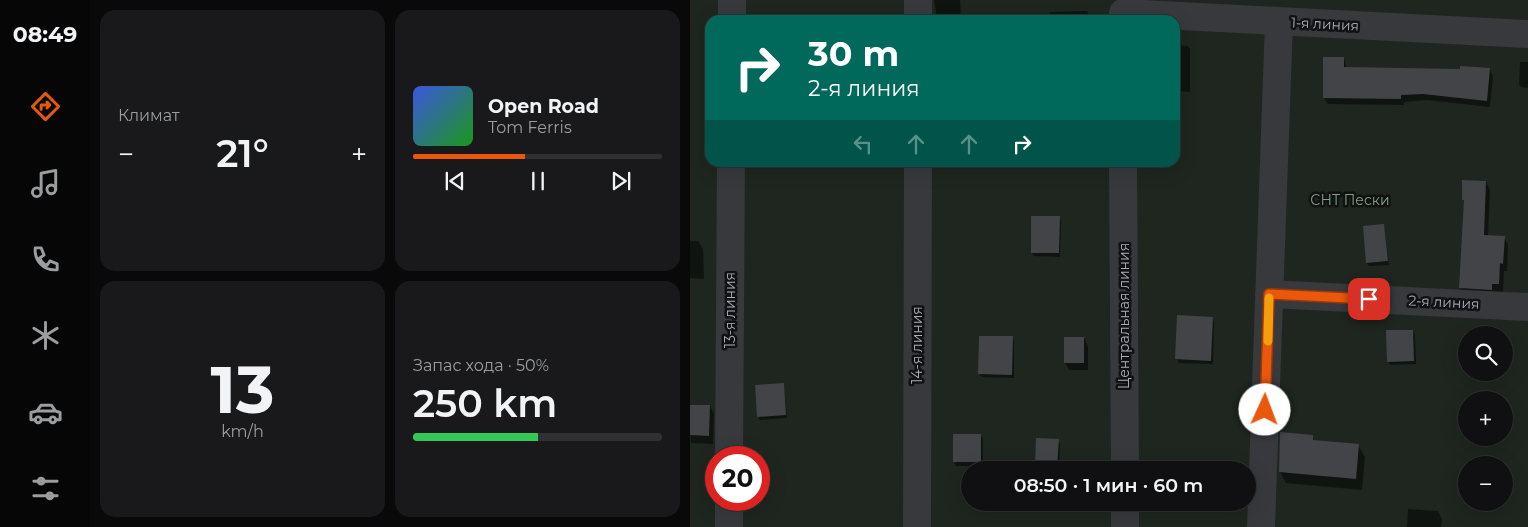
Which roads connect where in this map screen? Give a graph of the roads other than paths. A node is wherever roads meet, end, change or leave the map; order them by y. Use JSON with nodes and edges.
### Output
{"nodes":[{"id":1,"x":732,"y":0,"type":"edge"},
{"id":2,"x":918,"y":0,"type":"edge"},
{"id":3,"x":1123,"y":11,"type":"edge"},
{"id":4,"x":732,"y":15,"type":"edge"},
{"id":5,"x":918,"y":15,"type":"edge"},
{"id":6,"x":1279,"y":21,"type":"junction"},
{"id":7,"x":1528,"y":34,"type":"edge"},
{"id":8,"x":731,"y":167,"type":"edge"},
{"id":9,"x":918,"y":167,"type":"edge"},
{"id":10,"x":1124,"y":167,"type":"edge"},
{"id":11,"x":1269,"y":294,"type":"junction"},
{"id":12,"x":1528,"y":306,"type":"edge"},
{"id":13,"x":729,"y":446,"type":"edge"},
{"id":14,"x":1125,"y":461,"type":"edge"},
{"id":15,"x":729,"y":511,"type":"edge"},
{"id":16,"x":1125,"y":511,"type":"edge"},
{"id":17,"x":729,"y":527,"type":"edge"},
{"id":18,"x":917,"y":527,"type":"edge"},
{"id":19,"x":1125,"y":527,"type":"edge"},
{"id":20,"x":1261,"y":527,"type":"edge"}],
"edges":[{"from":1,"to":4,"type":"street"},
{"from":2,"to":5,"type":"street"},
{"from":3,"to":6,"type":"street","name":"1-я линия"},
{"from":6,"to":7,"type":"street","name":"1-я линия"},
{"from":6,"to":11,"type":"street"},
{"from":8,"to":13,"type":"street","name":"13-я линия"},
{"from":9,"to":18,"type":"street","name":"14-я линия"},
{"from":10,"to":14,"type":"street","name":"Центральная линия"},
{"from":11,"to":12,"type":"street","name":"2-я линия"},
{"from":11,"to":20,"type":"street"},
{"from":15,"to":17,"type":"street"},
{"from":16,"to":19,"type":"street"}]}
